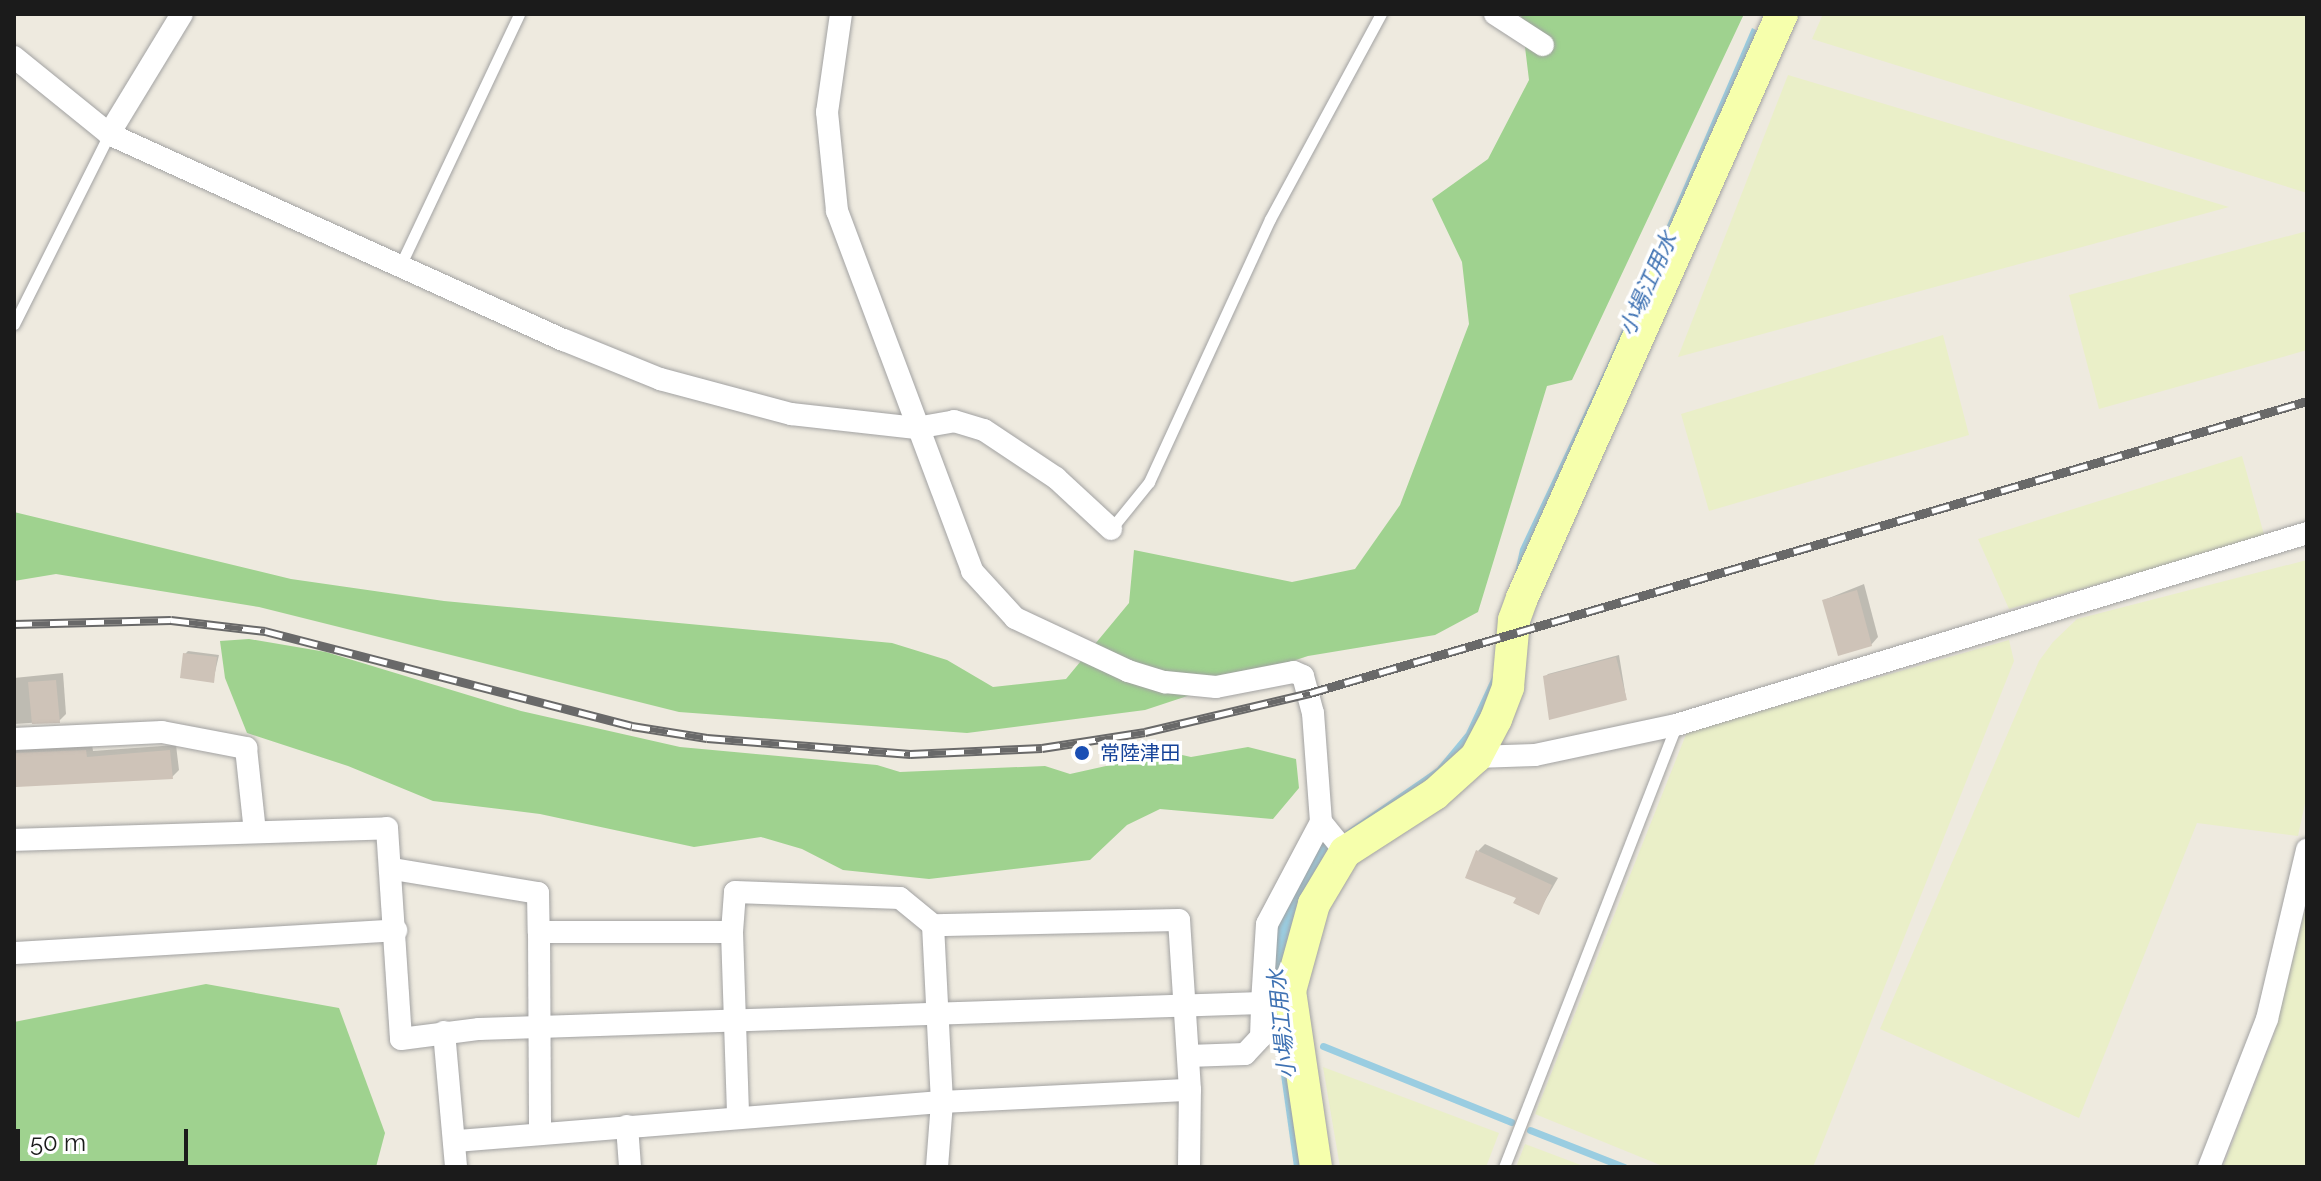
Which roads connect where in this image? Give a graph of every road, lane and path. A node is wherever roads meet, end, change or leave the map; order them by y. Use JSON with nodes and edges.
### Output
{"nodes":[{"id":1,"x":182,"y":14,"type":"edge"},
{"id":2,"x":519,"y":14,"type":"edge"},
{"id":3,"x":841,"y":14,"type":"edge"},
{"id":4,"x":1381,"y":14,"type":"edge"},
{"id":5,"x":1495,"y":14,"type":"edge"},
{"id":6,"x":1782,"y":14,"type":"edge"},
{"id":7,"x":1543,"y":45,"type":"dead end"},
{"id":8,"x":14,"y":57,"type":"edge"},
{"id":9,"x":109,"y":134,"type":"junction"},
{"id":10,"x":401,"y":264,"type":"junction"},
{"id":11,"x":14,"y":324,"type":"edge"},
{"id":12,"x":916,"y":428,"type":"junction"},
{"id":13,"x":1111,"y":529,"type":"joint"},
{"id":14,"x":2307,"y":533,"type":"edge"},
{"id":15,"x":1676,"y":725,"type":"junction"},
{"id":16,"x":14,"y":739,"type":"edge"},
{"id":17,"x":1476,"y":757,"type":"junction"},
{"id":18,"x":1321,"y":822,"type":"junction"},
{"id":19,"x":255,"y":832,"type":"junction"},
{"id":20,"x":14,"y":840,"type":"edge"},
{"id":21,"x":2307,"y":850,"type":"edge"},
{"id":22,"x":1345,"y":852,"type":"junction"},
{"id":23,"x":393,"y":869,"type":"junction"},
{"id":24,"x":933,"y":925,"type":"junction"},
{"id":25,"x":396,"y":930,"type":"junction"},
{"id":26,"x":539,"y":932,"type":"junction"},
{"id":27,"x":732,"y":932,"type":"junction"},
{"id":28,"x":14,"y":953,"type":"edge"},
{"id":29,"x":1262,"y":1003,"type":"junction"},
{"id":30,"x":1188,"y":1009,"type":"junction"},
{"id":31,"x":938,"y":1016,"type":"junction"},
{"id":32,"x":731,"y":1024,"type":"junction"},
{"id":33,"x":538,"y":1027,"type":"junction"},
{"id":34,"x":444,"y":1032,"type":"junction"},
{"id":35,"x":1188,"y":1056,"type":"junction"},
{"id":36,"x":1190,"y":1090,"type":"junction"},
{"id":37,"x":942,"y":1102,"type":"junction"},
{"id":38,"x":738,"y":1116,"type":"junction"},
{"id":39,"x":627,"y":1126,"type":"junction"},
{"id":40,"x":540,"y":1134,"type":"junction"},
{"id":41,"x":457,"y":1141,"type":"junction"},
{"id":42,"x":456,"y":1167,"type":"edge"},
{"id":43,"x":630,"y":1167,"type":"edge"},
{"id":44,"x":937,"y":1167,"type":"edge"},
{"id":45,"x":1189,"y":1167,"type":"edge"},
{"id":46,"x":1316,"y":1167,"type":"edge"},
{"id":47,"x":1504,"y":1167,"type":"edge"},
{"id":48,"x":2209,"y":1167,"type":"edge"}],
"edges":[{"from":1,"to":9,"type":"street"},
{"from":2,"to":10,"type":"lane"},
{"from":3,"to":12,"type":"street"},
{"from":4,"to":13,"type":"lane"},
{"from":5,"to":7,"type":"street"},
{"from":6,"to":17,"type":"street"},
{"from":8,"to":9,"type":"street"},
{"from":9,"to":10,"type":"street"},
{"from":9,"to":11,"type":"lane"},
{"from":10,"to":12,"type":"street"},
{"from":12,"to":13,"type":"street"},
{"from":12,"to":18,"type":"street"},
{"from":14,"to":15,"type":"street"},
{"from":15,"to":17,"type":"street"},
{"from":15,"to":47,"type":"lane"},
{"from":16,"to":19,"type":"street"},
{"from":17,"to":22,"type":"street"},
{"from":18,"to":22,"type":"street"},
{"from":18,"to":29,"type":"street"},
{"from":19,"to":20,"type":"street"},
{"from":19,"to":23,"type":"street"},
{"from":21,"to":48,"type":"street"},
{"from":22,"to":46,"type":"street"},
{"from":23,"to":25,"type":"street"},
{"from":23,"to":26,"type":"street"},
{"from":24,"to":27,"type":"street"},
{"from":24,"to":30,"type":"street"},
{"from":24,"to":31,"type":"street"},
{"from":25,"to":28,"type":"street"},
{"from":25,"to":34,"type":"street"},
{"from":26,"to":27,"type":"street"},
{"from":26,"to":33,"type":"street"},
{"from":27,"to":32,"type":"street"},
{"from":29,"to":30,"type":"street"},
{"from":29,"to":35,"type":"street"},
{"from":30,"to":31,"type":"street"},
{"from":30,"to":35,"type":"street"},
{"from":31,"to":32,"type":"street"},
{"from":31,"to":37,"type":"street"},
{"from":32,"to":33,"type":"street"},
{"from":32,"to":38,"type":"street"},
{"from":33,"to":34,"type":"street"},
{"from":33,"to":40,"type":"street"},
{"from":34,"to":41,"type":"street"},
{"from":35,"to":36,"type":"street"},
{"from":36,"to":37,"type":"street"},
{"from":36,"to":45,"type":"street"},
{"from":37,"to":38,"type":"street"},
{"from":37,"to":44,"type":"street"},
{"from":38,"to":39,"type":"street"},
{"from":39,"to":40,"type":"street"},
{"from":39,"to":43,"type":"street"},
{"from":40,"to":41,"type":"street"},
{"from":41,"to":42,"type":"street"}]}
